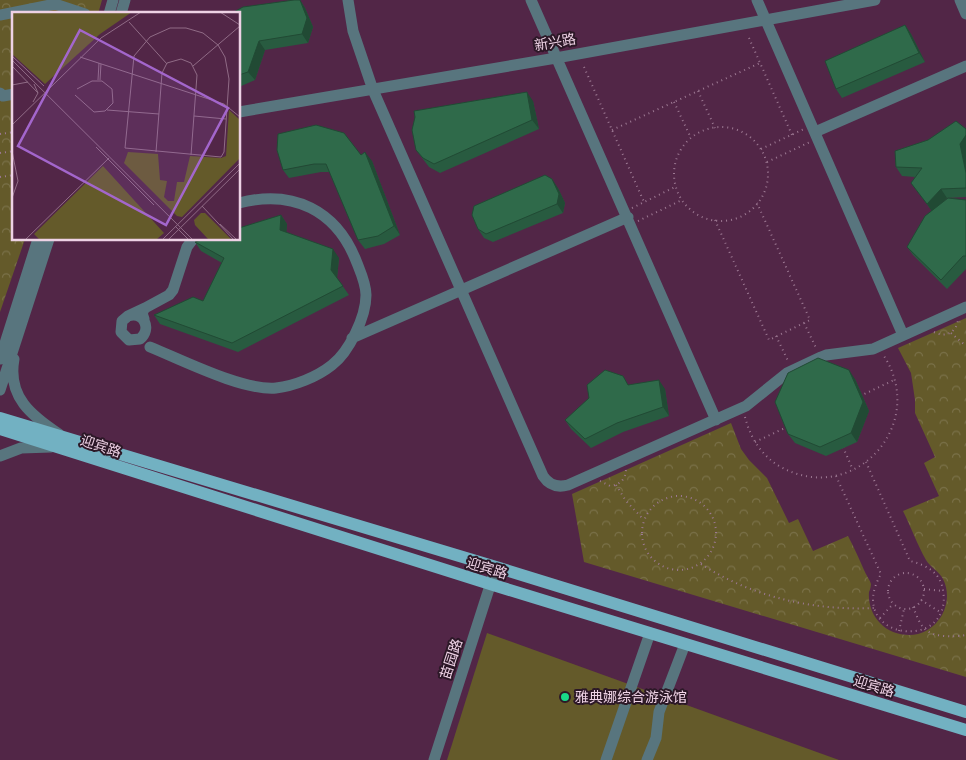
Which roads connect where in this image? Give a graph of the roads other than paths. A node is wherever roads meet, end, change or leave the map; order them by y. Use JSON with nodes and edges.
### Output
{"nodes":[{"id":1,"x":348,"y":0,"type":"edge"},
{"id":2,"x":531,"y":0,"type":"edge"},
{"id":3,"x":757,"y":0,"type":"edge"},
{"id":4,"x":875,"y":0,"type":"edge"},
{"id":5,"x":960,"y":0,"type":"edge"},
{"id":6,"x":15,"y":12,"type":"edge"},
{"id":7,"x":75,"y":12,"type":"edge"},
{"id":8,"x":966,"y":14,"type":"edge"},
{"id":9,"x":766,"y":20,"type":"junction"},
{"id":10,"x":556,"y":58,"type":"junction"},
{"id":11,"x":966,"y":66,"type":"edge"},
{"id":12,"x":373,"y":90,"type":"junction"},
{"id":13,"x":0,"y":93,"type":"edge"},
{"id":14,"x":12,"y":94,"type":"edge"},
{"id":15,"x":240,"y":112,"type":"edge"},
{"id":16,"x":815,"y":132,"type":"junction"},
{"id":17,"x":240,"y":203,"type":"edge"},
{"id":18,"x":628,"y":218,"type":"junction"},
{"id":19,"x":38,"y":240,"type":"edge"},
{"id":20,"x":49,"y":240,"type":"edge"},
{"id":21,"x":192,"y":240,"type":"edge"},
{"id":22,"x":461,"y":290,"type":"junction"},
{"id":23,"x":961,"y":310,"type":"edge"},
{"id":24,"x":144,"y":314,"type":"junction"},
{"id":25,"x":14,"y":332,"type":"junction"},
{"id":26,"x":145,"y":334,"type":"junction"},
{"id":27,"x":903,"y":335,"type":"junction"},
{"id":28,"x":352,"y":338,"type":"junction"},
{"id":29,"x":129,"y":340,"type":"junction"},
{"id":30,"x":150,"y":347,"type":"junction"},
{"id":31,"x":0,"y":351,"type":"edge"},
{"id":32,"x":0,"y":359,"type":"edge"},
{"id":33,"x":0,"y":390,"type":"edge"},
{"id":34,"x":0,"y":418,"type":"edge"},
{"id":35,"x":716,"y":420,"type":"junction"},
{"id":36,"x":0,"y":429,"type":"edge"},
{"id":37,"x":60,"y":442,"type":"junction"},
{"id":38,"x":0,"y":456,"type":"edge"},
{"id":39,"x":496,"y":567,"type":"junction"},
{"id":40,"x":490,"y":584,"type":"junction"},
{"id":41,"x":650,"y":633,"type":"junction"},
{"id":42,"x":685,"y":644,"type":"junction"},
{"id":43,"x":966,"y":712,"type":"edge"},
{"id":44,"x":966,"y":730,"type":"edge"},
{"id":45,"x":434,"y":760,"type":"edge"},
{"id":46,"x":606,"y":760,"type":"edge"},
{"id":47,"x":648,"y":760,"type":"edge"}],
"edges":[{"from":1,"to":12,"type":"street"},
{"from":2,"to":10,"type":"street"},
{"from":3,"to":9,"type":"street"},
{"from":4,"to":9,"type":"street","name":"新兴路"},
{"from":5,"to":8,"type":"street"},
{"from":6,"to":7,"type":"street"},
{"from":9,"to":10,"type":"street","name":"新兴路"},
{"from":9,"to":16,"type":"street"},
{"from":10,"to":12,"type":"street","name":"新兴路"},
{"from":10,"to":18,"type":"street"},
{"from":11,"to":16,"type":"street"},
{"from":12,"to":15,"type":"street","name":"新兴路"},
{"from":12,"to":22,"type":"street"},
{"from":13,"to":14,"type":"street"},
{"from":16,"to":27,"type":"street"},
{"from":17,"to":28,"type":"street"},
{"from":18,"to":22,"type":"street"},
{"from":18,"to":35,"type":"street"},
{"from":19,"to":25,"type":"street"},
{"from":20,"to":25,"type":"street"},
{"from":21,"to":24,"type":"street"},
{"from":22,"to":28,"type":"street"},
{"from":22,"to":35,"type":"street"},
{"from":23,"to":27,"type":"street"},
{"from":24,"to":26,"type":"street"},
{"from":24,"to":29,"type":"street"},
{"from":25,"to":31,"type":"street"},
{"from":25,"to":32,"type":"street"},
{"from":25,"to":33,"type":"street"},
{"from":25,"to":37,"type":"street"},
{"from":26,"to":29,"type":"street"},
{"from":26,"to":30,"type":"street"},
{"from":27,"to":35,"type":"street"},
{"from":28,"to":30,"type":"street"},
{"from":29,"to":30,"type":"street"},
{"from":34,"to":37,"type":"main road","name":"迎宾路"},
{"from":36,"to":37,"type":"main road","name":"迎宾路"},
{"from":37,"to":38,"type":"street"},
{"from":37,"to":39,"type":"main road","name":"迎宾路"},
{"from":37,"to":40,"type":"main road","name":"迎宾路"},
{"from":39,"to":40,"type":"street","name":"苗园路"},
{"from":39,"to":43,"type":"main road","name":"迎宾路"},
{"from":40,"to":41,"type":"main road","name":"迎宾路"},
{"from":40,"to":45,"type":"street","name":"苗园路"},
{"from":41,"to":42,"type":"main road","name":"迎宾路"},
{"from":41,"to":46,"type":"street"},
{"from":42,"to":44,"type":"main road","name":"迎宾路"},
{"from":42,"to":47,"type":"street"}]}
